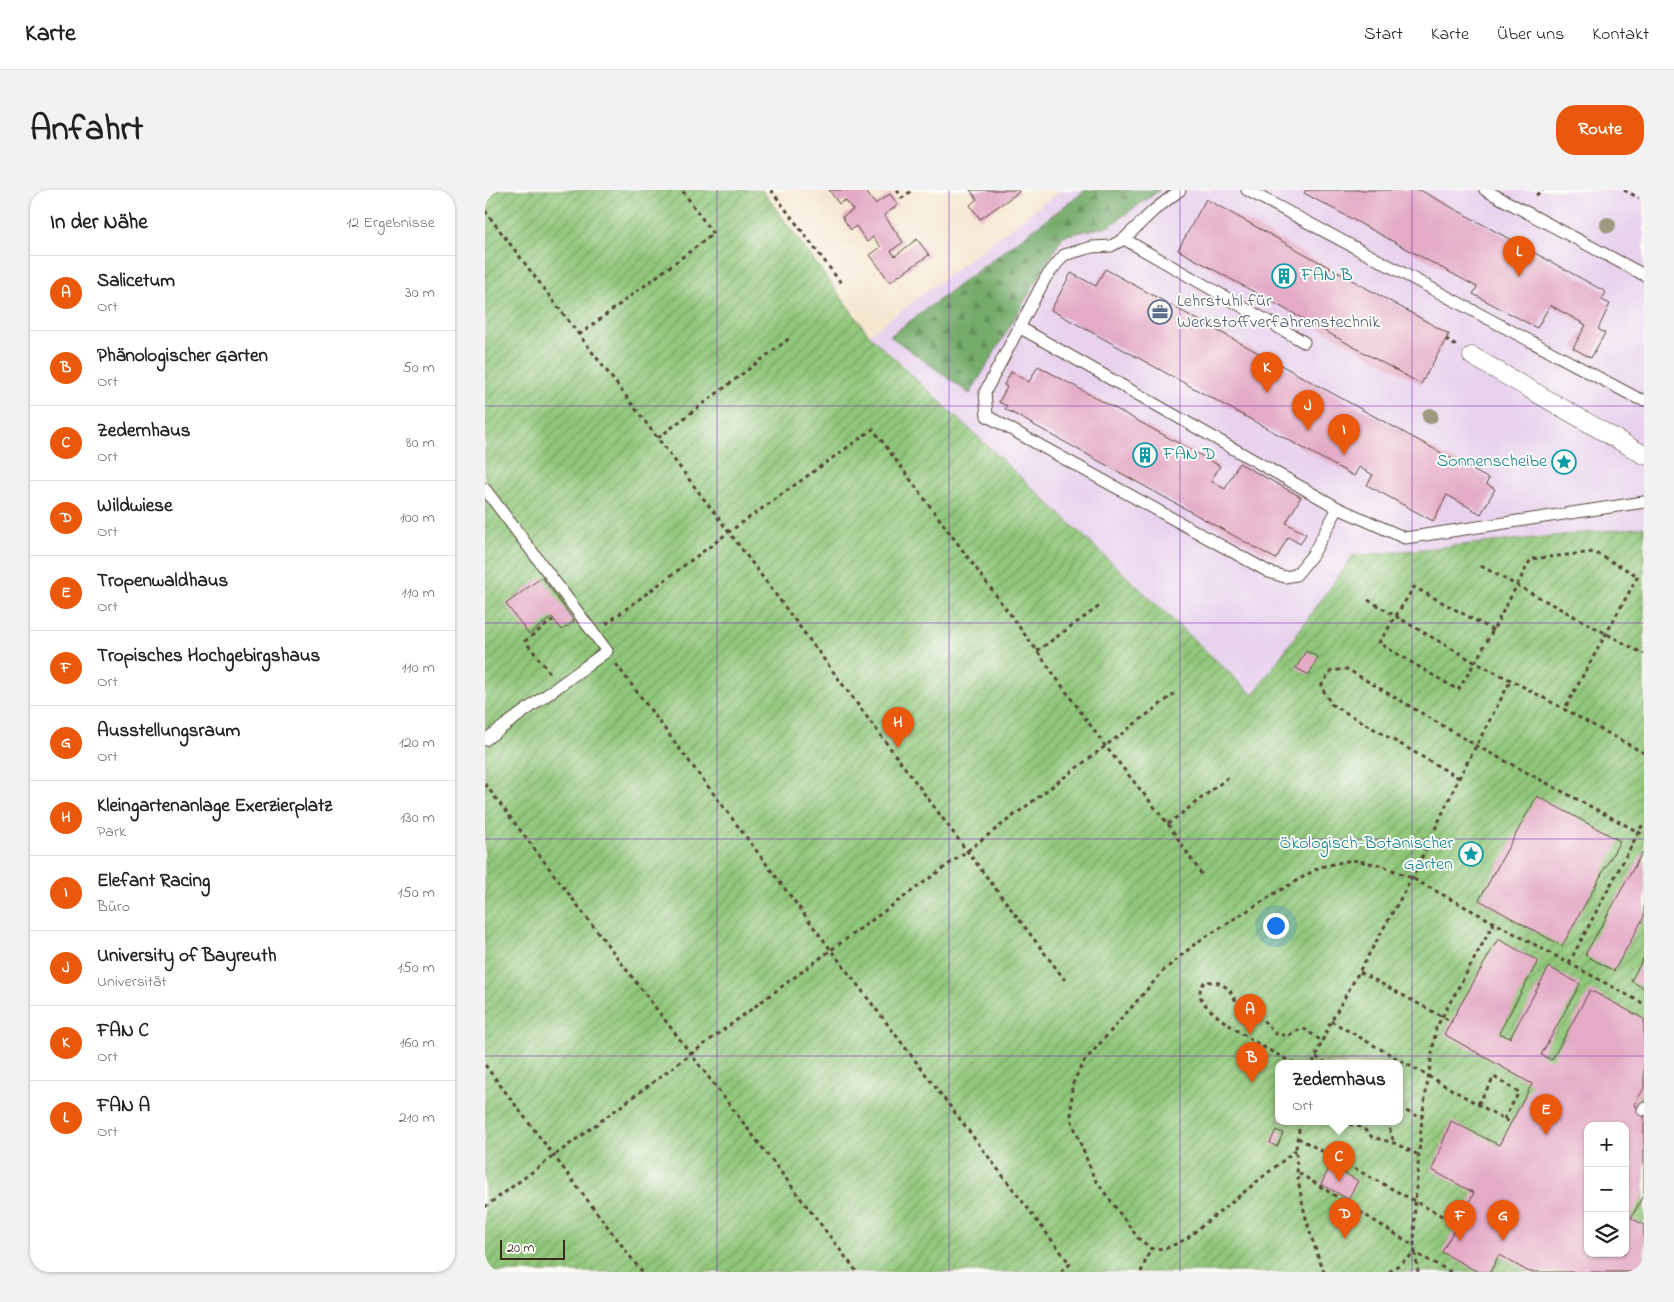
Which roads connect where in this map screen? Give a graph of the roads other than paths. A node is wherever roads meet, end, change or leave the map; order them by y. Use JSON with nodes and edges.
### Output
{"nodes":[{"id":1,"x":1180,"y":190,"type":"edge"},
{"id":2,"x":1247,"y":190,"type":"edge"},
{"id":3,"x":1485,"y":190,"type":"edge"},
{"id":4,"x":1124,"y":239,"type":"junction"},
{"id":5,"x":1644,"y":275,"type":"edge"},
{"id":6,"x":1019,"y":327,"type":"junction"},
{"id":7,"x":1305,"y":342,"type":"dead end"},
{"id":8,"x":1472,"y":356,"type":"dead end"},
{"id":9,"x":1644,"y":400,"type":"edge"},
{"id":10,"x":1644,"y":455,"type":"edge"},
{"id":11,"x":485,"y":490,"type":"edge"},
{"id":12,"x":1644,"y":502,"type":"edge"},
{"id":13,"x":1338,"y":508,"type":"junction"},
{"id":14,"x":485,"y":740,"type":"edge"}],
"edges":[{"from":1,"to":4,"type":"lane"},
{"from":2,"to":9,"type":"lane"},
{"from":3,"to":5,"type":"lane"},
{"from":4,"to":6,"type":"lane"},
{"from":4,"to":7,"type":"lane"},
{"from":6,"to":13,"type":"lane"},
{"from":6,"to":13,"type":"lane"},
{"from":8,"to":10,"type":"street"},
{"from":11,"to":14,"type":"lane"},
{"from":12,"to":13,"type":"lane"}]}
